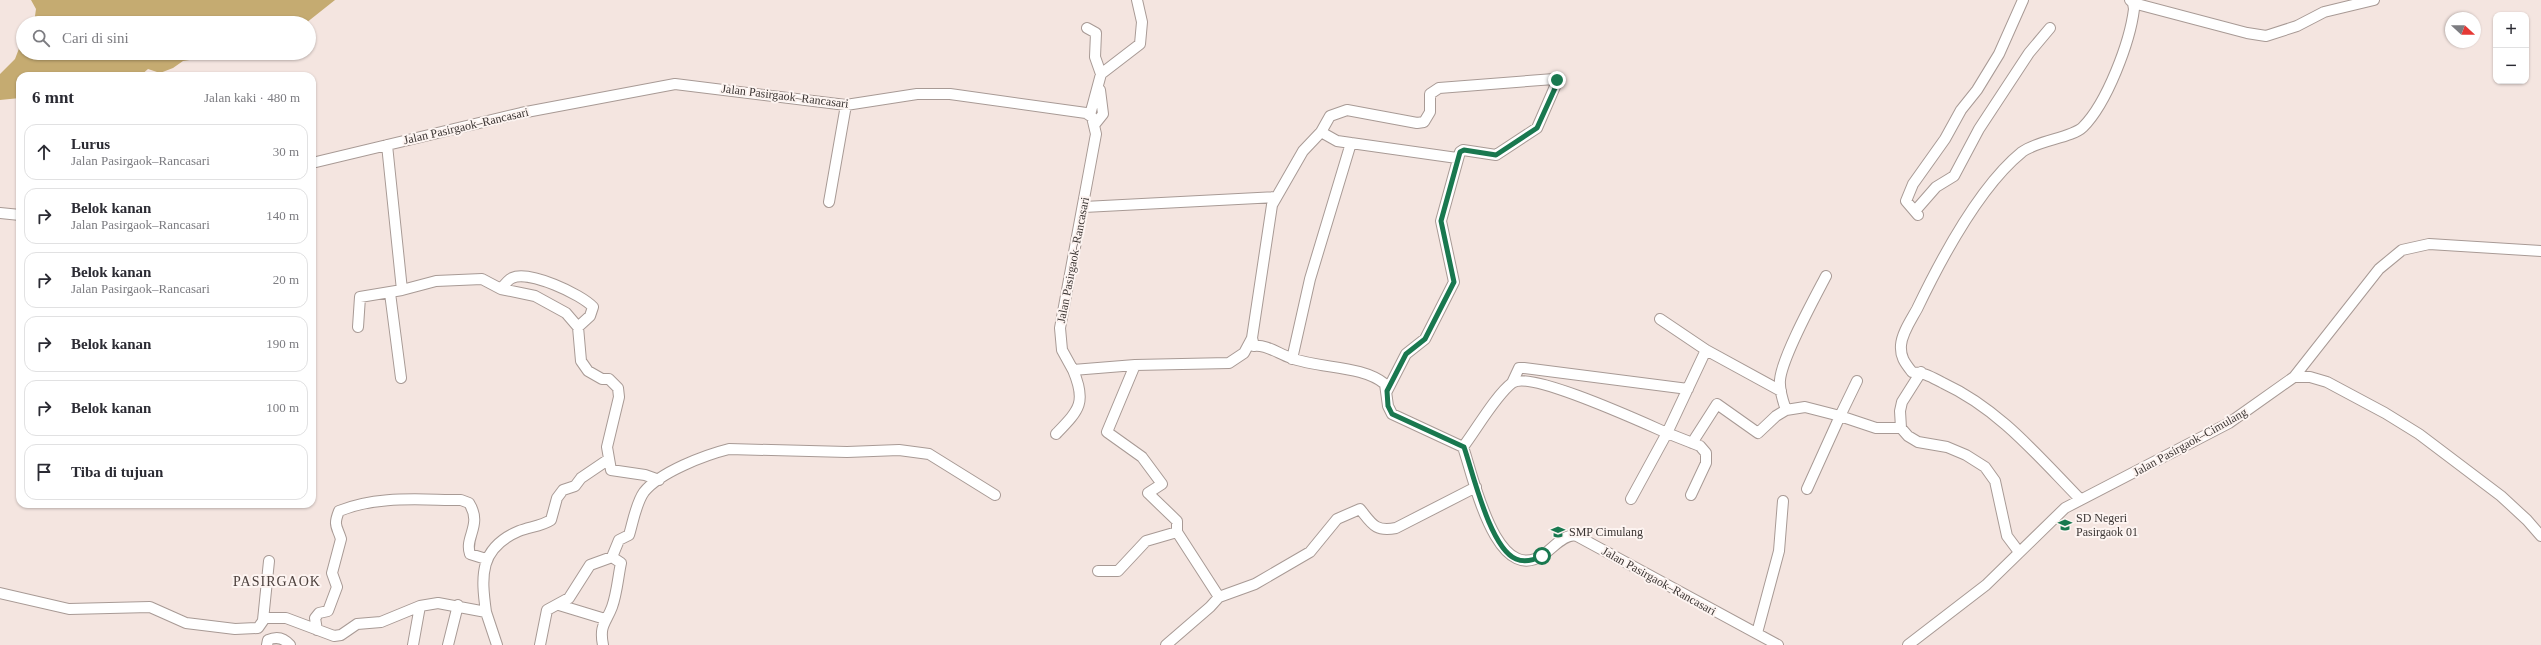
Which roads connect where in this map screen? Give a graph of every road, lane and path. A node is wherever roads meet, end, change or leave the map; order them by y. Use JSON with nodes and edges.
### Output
{"nodes":[{"id":1,"x":1137,"y":0,"type":"edge"},
{"id":2,"x":2023,"y":0,"type":"edge"},
{"id":3,"x":2374,"y":0,"type":"edge"},
{"id":4,"x":2132,"y":1,"type":"edge"},
{"id":5,"x":1088,"y":28,"type":"dead end"},
{"id":6,"x":2050,"y":28,"type":"dead end"},
{"id":7,"x":1100,"y":78,"type":"junction"},
{"id":8,"x":846,"y":105,"type":"junction"},
{"id":9,"x":1090,"y":115,"type":"junction"},
{"id":10,"x":1095,"y":124,"type":"junction"},
{"id":11,"x":1321,"y":132,"type":"junction"},
{"id":12,"x":1351,"y":143,"type":"junction"},
{"id":13,"x":387,"y":145,"type":"junction"},
{"id":14,"x":1457,"y":158,"type":"junction"},
{"id":15,"x":316,"y":163,"type":"edge"},
{"id":16,"x":1276,"y":197,"type":"junction"},
{"id":17,"x":829,"y":202,"type":"dead end"},
{"id":18,"x":1084,"y":207,"type":"junction"},
{"id":19,"x":0,"y":213,"type":"edge"},
{"id":20,"x":16,"y":215,"type":"edge"},
{"id":21,"x":2541,"y":251,"type":"edge"},
{"id":22,"x":1826,"y":276,"type":"dead end"},
{"id":23,"x":501,"y":289,"type":"junction"},
{"id":24,"x":402,"y":290,"type":"junction"},
{"id":25,"x":390,"y":293,"type":"junction"},
{"id":26,"x":1660,"y":319,"type":"dead end"},
{"id":27,"x":358,"y":327,"type":"dead end"},
{"id":28,"x":578,"y":327,"type":"junction"},
{"id":29,"x":1252,"y":338,"type":"junction"},
{"id":30,"x":1706,"y":350,"type":"junction"},
{"id":31,"x":1292,"y":359,"type":"junction"},
{"id":32,"x":1135,"y":365,"type":"junction"},
{"id":33,"x":1073,"y":370,"type":"junction"},
{"id":34,"x":1921,"y":372,"type":"junction"},
{"id":35,"x":2294,"y":376,"type":"junction"},
{"id":36,"x":401,"y":378,"type":"dead end"},
{"id":37,"x":1857,"y":381,"type":"dead end"},
{"id":38,"x":1512,"y":383,"type":"junction"},
{"id":39,"x":1688,"y":389,"type":"junction"},
{"id":40,"x":1387,"y":391,"type":"junction"},
{"id":41,"x":1781,"y":391,"type":"junction"},
{"id":42,"x":1786,"y":410,"type":"junction"},
{"id":43,"x":1840,"y":416,"type":"junction"},
{"id":44,"x":1902,"y":428,"type":"junction"},
{"id":45,"x":1667,"y":433,"type":"junction"},
{"id":46,"x":1056,"y":434,"type":"dead end"},
{"id":47,"x":1692,"y":443,"type":"junction"},
{"id":48,"x":1464,"y":447,"type":"junction"},
{"id":49,"x":609,"y":459,"type":"junction"},
{"id":50,"x":660,"y":480,"type":"junction"},
{"id":51,"x":1476,"y":487,"type":"junction"},
{"id":52,"x":1806,"y":489,"type":"dead end"},
{"id":53,"x":995,"y":495,"type":"dead end"},
{"id":54,"x":1691,"y":495,"type":"dead end"},
{"id":55,"x":1631,"y":499,"type":"dead end"},
{"id":56,"x":2080,"y":499,"type":"junction"},
{"id":57,"x":1783,"y":501,"type":"dead end"},
{"id":58,"x":1176,"y":532,"type":"junction"},
{"id":59,"x":2541,"y":536,"type":"edge"},
{"id":60,"x":2019,"y":552,"type":"junction"},
{"id":61,"x":612,"y":557,"type":"junction"},
{"id":62,"x":486,"y":559,"type":"junction"},
{"id":63,"x":269,"y":561,"type":"dead end"},
{"id":64,"x":1098,"y":571,"type":"dead end"},
{"id":65,"x":0,"y":593,"type":"edge"},
{"id":66,"x":1219,"y":597,"type":"junction"},
{"id":67,"x":458,"y":604,"type":"junction"},
{"id":68,"x":559,"y":605,"type":"junction"},
{"id":69,"x":420,"y":606,"type":"junction"},
{"id":70,"x":486,"y":612,"type":"junction"},
{"id":71,"x":605,"y":618,"type":"junction"},
{"id":72,"x":263,"y":620,"type":"junction"},
{"id":73,"x":317,"y":630,"type":"junction"},
{"id":74,"x":1757,"y":633,"type":"junction"},
{"id":75,"x":267,"y":645,"type":"edge"},
{"id":76,"x":290,"y":645,"type":"edge"},
{"id":77,"x":413,"y":645,"type":"edge"},
{"id":78,"x":448,"y":645,"type":"edge"},
{"id":79,"x":496,"y":645,"type":"edge"},
{"id":80,"x":540,"y":645,"type":"edge"},
{"id":81,"x":603,"y":645,"type":"edge"},
{"id":82,"x":1166,"y":645,"type":"edge"},
{"id":83,"x":1778,"y":645,"type":"edge"},
{"id":84,"x":1908,"y":645,"type":"edge"}],
"edges":[{"from":1,"to":7,"type":"street"},
{"from":2,"to":6,"type":"street"},
{"from":3,"to":4,"type":"street"},
{"from":4,"to":34,"type":"street"},
{"from":5,"to":7,"type":"street"},
{"from":7,"to":9,"type":"street"},
{"from":7,"to":10,"type":"street"},
{"from":8,"to":9,"type":"street","name":"Jalan Pasirgaok–Rancasari"},
{"from":8,"to":13,"type":"street","name":"Jalan Pasirgaok–Rancasari"},
{"from":8,"to":17,"type":"street"},
{"from":9,"to":10,"type":"street"},
{"from":10,"to":18,"type":"street","name":"Jalan Pasirgaok–Rancasari"},
{"from":11,"to":12,"type":"street"},
{"from":11,"to":14,"type":"street"},
{"from":11,"to":16,"type":"street"},
{"from":12,"to":14,"type":"street"},
{"from":12,"to":31,"type":"street"},
{"from":13,"to":15,"type":"street","name":"Jalan Pasirgaok–Rancasari"},
{"from":13,"to":24,"type":"street"},
{"from":14,"to":40,"type":"street"},
{"from":16,"to":18,"type":"street"},
{"from":16,"to":29,"type":"street"},
{"from":18,"to":33,"type":"street","name":"Jalan Pasirgaok–Rancasari"},
{"from":19,"to":20,"type":"street"},
{"from":21,"to":35,"type":"street","name":"Jalan Pasirgaok–Cimulang"},
{"from":22,"to":41,"type":"street"},
{"from":23,"to":24,"type":"street"},
{"from":23,"to":28,"type":"street"},
{"from":23,"to":28,"type":"street"},
{"from":24,"to":25,"type":"street"},
{"from":25,"to":27,"type":"street"},
{"from":25,"to":36,"type":"street"},
{"from":26,"to":30,"type":"street"},
{"from":28,"to":49,"type":"street"},
{"from":29,"to":31,"type":"street"},
{"from":29,"to":32,"type":"street"},
{"from":30,"to":39,"type":"street"},
{"from":30,"to":41,"type":"street"},
{"from":31,"to":40,"type":"street"},
{"from":32,"to":33,"type":"street"},
{"from":32,"to":58,"type":"street"},
{"from":33,"to":46,"type":"street","name":"Jalan Pasirgaok–Rancasari"},
{"from":34,"to":44,"type":"street"},
{"from":34,"to":56,"type":"street"},
{"from":35,"to":56,"type":"street","name":"Jalan Pasirgaok–Cimulang"},
{"from":35,"to":59,"type":"street"},
{"from":37,"to":43,"type":"street"},
{"from":38,"to":39,"type":"street"},
{"from":38,"to":45,"type":"street"},
{"from":38,"to":48,"type":"street"},
{"from":39,"to":45,"type":"street"},
{"from":40,"to":48,"type":"street"},
{"from":41,"to":42,"type":"street"},
{"from":42,"to":43,"type":"street"},
{"from":42,"to":47,"type":"street"},
{"from":43,"to":44,"type":"street"},
{"from":43,"to":52,"type":"street"},
{"from":44,"to":60,"type":"street"},
{"from":45,"to":47,"type":"street"},
{"from":45,"to":55,"type":"street"},
{"from":47,"to":54,"type":"street"},
{"from":48,"to":51,"type":"street","name":"Jalan Pasirgaok–Rancasari"},
{"from":49,"to":50,"type":"street"},
{"from":49,"to":62,"type":"street"},
{"from":50,"to":53,"type":"street"},
{"from":50,"to":61,"type":"street"},
{"from":51,"to":66,"type":"street"},
{"from":51,"to":74,"type":"street","name":"Jalan Pasirgaok–Rancasari"},
{"from":56,"to":60,"type":"street","name":"Jalan Pasirgaok–Cimulang"},
{"from":57,"to":74,"type":"street"},
{"from":58,"to":64,"type":"street"},
{"from":58,"to":66,"type":"street"},
{"from":60,"to":84,"type":"street","name":"Jalan Pasirgaok–Cimulang"},
{"from":61,"to":68,"type":"street"},
{"from":61,"to":71,"type":"street"},
{"from":62,"to":70,"type":"street"},
{"from":62,"to":73,"type":"street"},
{"from":63,"to":72,"type":"street"},
{"from":65,"to":72,"type":"street"},
{"from":66,"to":82,"type":"street"},
{"from":67,"to":69,"type":"street"},
{"from":67,"to":70,"type":"street"},
{"from":67,"to":78,"type":"street"},
{"from":68,"to":71,"type":"street"},
{"from":68,"to":80,"type":"street"},
{"from":69,"to":73,"type":"street"},
{"from":69,"to":77,"type":"street"},
{"from":70,"to":79,"type":"street"},
{"from":71,"to":81,"type":"street"},
{"from":72,"to":73,"type":"street"},
{"from":74,"to":83,"type":"street","name":"Jalan Pasirgaok–Rancasari"},
{"from":75,"to":76,"type":"street"}]}
